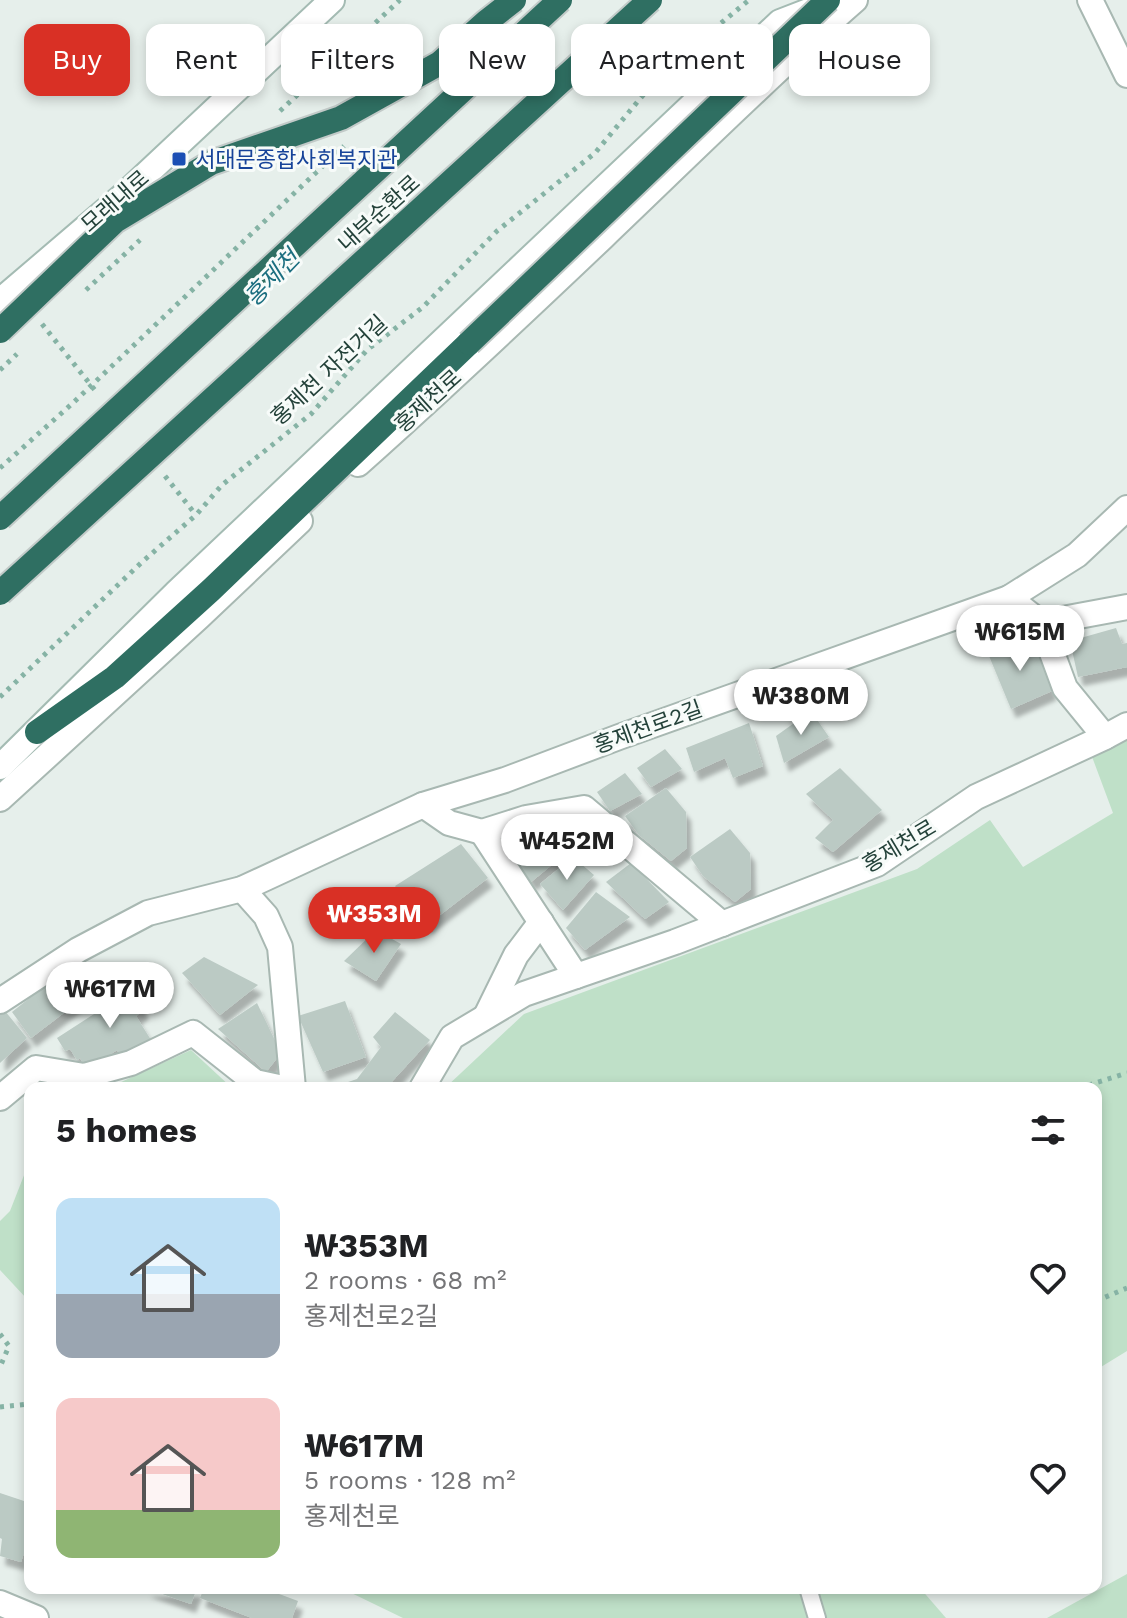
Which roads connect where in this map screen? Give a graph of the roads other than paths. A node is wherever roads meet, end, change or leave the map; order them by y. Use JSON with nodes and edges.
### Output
{"nodes":[{"id":1,"x":332,"y":0,"type":"edge"},
{"id":2,"x":514,"y":0,"type":"edge"},
{"id":3,"x":560,"y":0,"type":"edge"},
{"id":4,"x":650,"y":0,"type":"edge"},
{"id":5,"x":828,"y":0,"type":"edge"},
{"id":6,"x":837,"y":0,"type":"edge"},
{"id":7,"x":855,"y":0,"type":"edge"},
{"id":8,"x":1090,"y":0,"type":"edge"},
{"id":9,"x":1127,"y":75,"type":"edge"},
{"id":10,"x":0,"y":301,"type":"edge"},
{"id":11,"x":0,"y":331,"type":"edge"},
{"id":12,"x":1127,"y":508,"type":"edge"},
{"id":13,"x":0,"y":518,"type":"edge"},
{"id":14,"x":0,"y":593,"type":"edge"},
{"id":15,"x":1009,"y":598,"type":"junction"},
{"id":16,"x":1127,"y":607,"type":"edge"},
{"id":17,"x":1041,"y":623,"type":"junction"},
{"id":18,"x":1127,"y":725,"type":"edge"},
{"id":19,"x":37,"y":732,"type":"junction"},
{"id":20,"x":1105,"y":737,"type":"junction"},
{"id":21,"x":0,"y":767,"type":"edge"},
{"id":22,"x":0,"y":799,"type":"edge"},
{"id":23,"x":423,"y":805,"type":"junction"},
{"id":24,"x":482,"y":832,"type":"junction"},
{"id":25,"x":242,"y":889,"type":"junction"},
{"id":26,"x":541,"y":922,"type":"junction"},
{"id":27,"x":722,"y":924,"type":"junction"},
{"id":28,"x":576,"y":976,"type":"junction"},
{"id":29,"x":0,"y":1001,"type":"edge"},
{"id":30,"x":486,"y":1016,"type":"junction"},
{"id":31,"x":255,"y":1082,"type":"edge"},
{"id":32,"x":292,"y":1082,"type":"edge"},
{"id":33,"x":426,"y":1082,"type":"edge"},
{"id":34,"x":0,"y":1098,"type":"edge"},
{"id":35,"x":810,"y":1594,"type":"edge"},
{"id":36,"x":0,"y":1603,"type":"edge"},
{"id":37,"x":36,"y":1618,"type":"edge"},
{"id":38,"x":817,"y":1618,"type":"edge"}],
"edges":[{"from":1,"to":10,"type":"street","name":"모래내로"},
{"from":2,"to":11,"type":"highway","bridge":true},
{"from":3,"to":13,"type":"highway","name":"내부순환로","bridge":true},
{"from":4,"to":14,"type":"highway","name":"내부순환로","bridge":true},
{"from":5,"to":19,"type":"highway","bridge":true},
{"from":6,"to":19,"type":"street","name":"홍제천로"},
{"from":7,"to":22,"type":"street","name":"홍제천로"},
{"from":8,"to":9,"type":"street"},
{"from":12,"to":15,"type":"street","name":"홍제천로2길"},
{"from":15,"to":17,"type":"street"},
{"from":15,"to":23,"type":"street","name":"홍제천로2길"},
{"from":16,"to":17,"type":"street"},
{"from":17,"to":20,"type":"street"},
{"from":18,"to":20,"type":"street","name":"홍제천로"},
{"from":19,"to":21,"type":"street","name":"홍제천로"},
{"from":20,"to":27,"type":"street","name":"홍제천로"},
{"from":23,"to":24,"type":"street"},
{"from":23,"to":25,"type":"street","name":"홍제천로2길"},
{"from":24,"to":26,"type":"street"},
{"from":24,"to":27,"type":"street"},
{"from":25,"to":29,"type":"street","name":"홍제천로2길"},
{"from":25,"to":32,"type":"street"},
{"from":26,"to":28,"type":"street"},
{"from":26,"to":30,"type":"street"},
{"from":27,"to":28,"type":"street","name":"홍제천로"},
{"from":28,"to":30,"type":"street","name":"홍제천로"},
{"from":30,"to":33,"type":"street","name":"홍제천로"},
{"from":31,"to":34,"type":"street"},
{"from":35,"to":38,"type":"lane"},
{"from":36,"to":37,"type":"street"}]}
